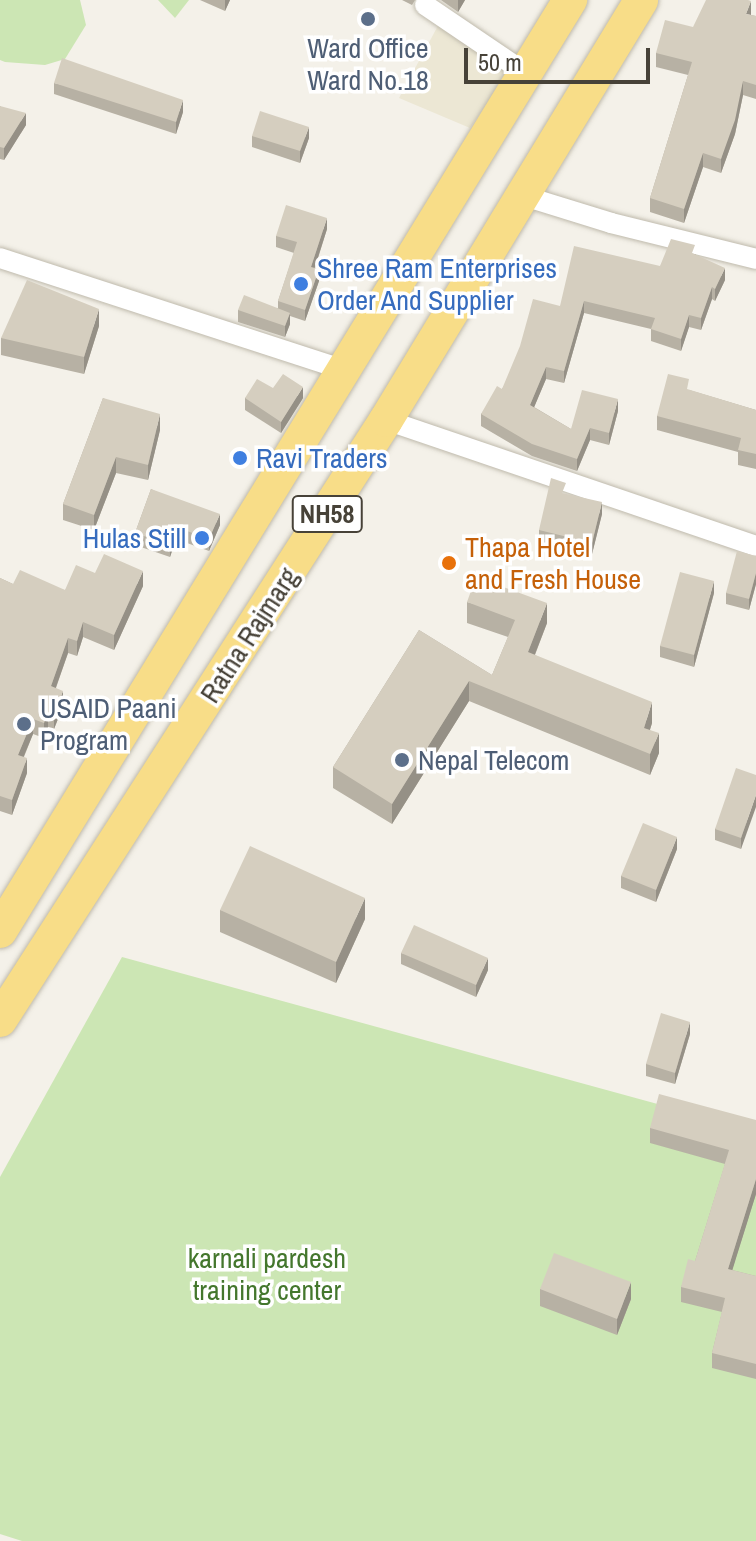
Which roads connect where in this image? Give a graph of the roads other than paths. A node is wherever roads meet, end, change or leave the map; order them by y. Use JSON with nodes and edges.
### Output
{"nodes":[{"id":1,"x":570,"y":0,"type":"edge"},
{"id":2,"x":641,"y":0,"type":"edge"},
{"id":3,"x":425,"y":5,"type":"dead end"},
{"id":4,"x":524,"y":72,"type":"junction"},
{"id":5,"x":524,"y":196,"type":"junction"},
{"id":6,"x":0,"y":258,"type":"edge"},
{"id":7,"x":756,"y":259,"type":"edge"},
{"id":8,"x":344,"y":370,"type":"junction"},
{"id":9,"x":386,"y":420,"type":"junction"},
{"id":10,"x":756,"y":546,"type":"edge"},
{"id":11,"x":0,"y":931,"type":"edge"},
{"id":12,"x":0,"y":1020,"type":"edge"}],
"edges":[{"from":1,"to":4,"type":"highway","name":"Ratna Rajmarg","number":"NH58"},
{"from":2,"to":5,"type":"highway","name":"Ratna Rajmarg","number":"NH58"},
{"from":3,"to":4,"type":"street"},
{"from":4,"to":8,"type":"highway","name":"Ratna Rajmarg","number":"NH58"},
{"from":5,"to":7,"type":"street"},
{"from":5,"to":9,"type":"highway","name":"Ratna Rajmarg","number":"NH58"},
{"from":6,"to":8,"type":"street"},
{"from":8,"to":11,"type":"highway","name":"Ratna Rajmarg","number":"NH58"},
{"from":9,"to":10,"type":"street"},
{"from":9,"to":12,"type":"highway","name":"Ratna Rajmarg","number":"NH58"}]}
